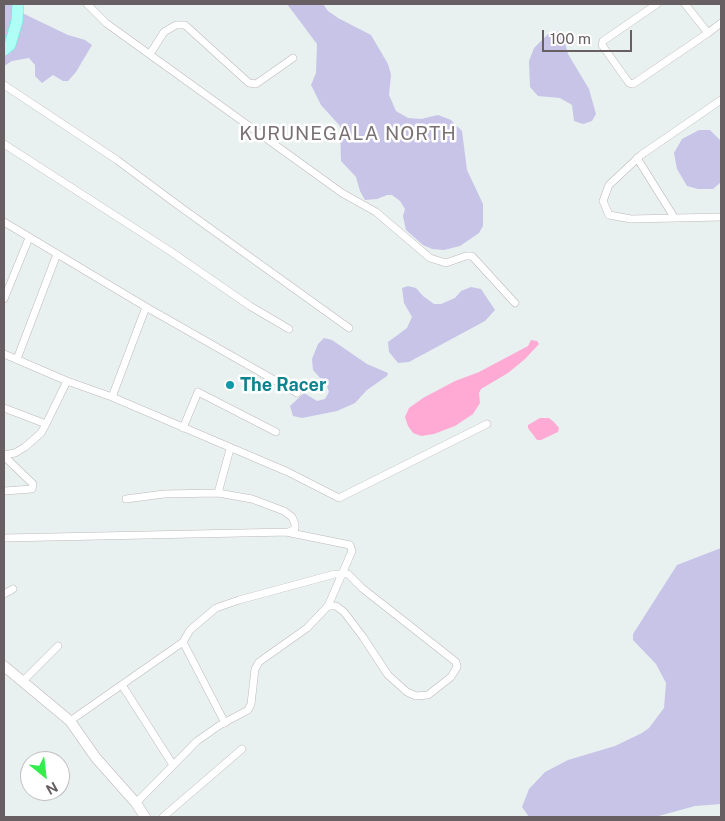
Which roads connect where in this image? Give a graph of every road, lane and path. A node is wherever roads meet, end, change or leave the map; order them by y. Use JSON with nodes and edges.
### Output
{"nodes":[{"id":1,"x":18,"y":4,"type":"edge"},
{"id":2,"x":87,"y":4,"type":"edge"},
{"id":3,"x":657,"y":4,"type":"edge"},
{"id":4,"x":685,"y":4,"type":"edge"},
{"id":5,"x":721,"y":23,"type":"edge"},
{"id":6,"x":708,"y":33,"type":"junction"},
{"id":7,"x":4,"y":50,"type":"edge"},
{"id":8,"x":150,"y":54,"type":"junction"},
{"id":9,"x":293,"y":58,"type":"dead end"},
{"id":10,"x":4,"y":84,"type":"edge"},
{"id":11,"x":721,"y":100,"type":"edge"},
{"id":12,"x":4,"y":144,"type":"edge"},
{"id":13,"x":637,"y":158,"type":"junction"},
{"id":14,"x":721,"y":217,"type":"edge"},
{"id":15,"x":674,"y":218,"type":"junction"},
{"id":16,"x":4,"y":222,"type":"edge"},
{"id":17,"x":29,"y":238,"type":"junction"},
{"id":18,"x":58,"y":254,"type":"junction"},
{"id":19,"x":4,"y":299,"type":"edge"},
{"id":20,"x":515,"y":303,"type":"dead end"},
{"id":21,"x":146,"y":307,"type":"junction"},
{"id":22,"x":350,"y":328,"type":"dead end"},
{"id":23,"x":288,"y":329,"type":"dead end"},
{"id":24,"x":4,"y":354,"type":"edge"},
{"id":25,"x":17,"y":358,"type":"junction"},
{"id":26,"x":67,"y":381,"type":"junction"},
{"id":27,"x":297,"y":393,"type":"dead end"},
{"id":28,"x":112,"y":397,"type":"junction"},
{"id":29,"x":4,"y":408,"type":"edge"},
{"id":30,"x":46,"y":424,"type":"junction"},
{"id":31,"x":487,"y":424,"type":"dead end"},
{"id":32,"x":183,"y":428,"type":"junction"},
{"id":33,"x":276,"y":432,"type":"dead end"},
{"id":34,"x":230,"y":449,"type":"junction"},
{"id":35,"x":4,"y":456,"type":"edge"},
{"id":36,"x":4,"y":491,"type":"edge"},
{"id":37,"x":218,"y":493,"type":"junction"},
{"id":38,"x":126,"y":498,"type":"dead end"},
{"id":39,"x":283,"y":532,"type":"junction"},
{"id":40,"x":4,"y":538,"type":"edge"},
{"id":41,"x":342,"y":573,"type":"junction"},
{"id":42,"x":13,"y":589,"type":"dead end"},
{"id":43,"x":4,"y":594,"type":"edge"},
{"id":44,"x":328,"y":606,"type":"junction"},
{"id":45,"x":182,"y":642,"type":"junction"},
{"id":46,"x":58,"y":646,"type":"dead end"},
{"id":47,"x":4,"y":666,"type":"edge"},
{"id":48,"x":23,"y":681,"type":"junction"},
{"id":49,"x":122,"y":685,"type":"junction"},
{"id":50,"x":70,"y":721,"type":"junction"},
{"id":51,"x":225,"y":723,"type":"junction"},
{"id":52,"x":242,"y":749,"type":"dead end"},
{"id":53,"x":174,"y":765,"type":"junction"},
{"id":54,"x":136,"y":803,"type":"junction"},
{"id":55,"x":145,"y":817,"type":"edge"},
{"id":56,"x":163,"y":817,"type":"edge"}],
"edges":[{"from":1,"to":7,"type":"main road"},
{"from":2,"to":8,"type":"street"},
{"from":3,"to":6,"type":"street"},
{"from":4,"to":6,"type":"street"},
{"from":5,"to":6,"type":"street"},
{"from":8,"to":9,"type":"street"},
{"from":8,"to":20,"type":"street"},
{"from":10,"to":22,"type":"street"},
{"from":11,"to":13,"type":"street"},
{"from":12,"to":23,"type":"street"},
{"from":13,"to":15,"type":"street"},
{"from":13,"to":15,"type":"street"},
{"from":14,"to":15,"type":"street"},
{"from":16,"to":17,"type":"street"},
{"from":17,"to":18,"type":"street"},
{"from":17,"to":19,"type":"street"},
{"from":18,"to":21,"type":"street"},
{"from":18,"to":25,"type":"street"},
{"from":21,"to":27,"type":"street"},
{"from":21,"to":28,"type":"street"},
{"from":24,"to":25,"type":"street"},
{"from":25,"to":26,"type":"street"},
{"from":26,"to":28,"type":"street"},
{"from":26,"to":30,"type":"street"},
{"from":28,"to":32,"type":"street"},
{"from":29,"to":30,"type":"street"},
{"from":30,"to":35,"type":"street"},
{"from":31,"to":34,"type":"street"},
{"from":32,"to":33,"type":"street"},
{"from":32,"to":34,"type":"street"},
{"from":34,"to":37,"type":"street"},
{"from":35,"to":36,"type":"street"},
{"from":37,"to":38,"type":"street"},
{"from":37,"to":39,"type":"street"},
{"from":39,"to":40,"type":"street"},
{"from":39,"to":41,"type":"street"},
{"from":41,"to":44,"type":"street"},
{"from":41,"to":44,"type":"street"},
{"from":41,"to":45,"type":"street"},
{"from":42,"to":43,"type":"street"},
{"from":44,"to":51,"type":"street"},
{"from":45,"to":49,"type":"street"},
{"from":45,"to":51,"type":"street"},
{"from":46,"to":48,"type":"street"},
{"from":47,"to":48,"type":"street"},
{"from":48,"to":50,"type":"street"},
{"from":49,"to":50,"type":"street"},
{"from":49,"to":53,"type":"street"},
{"from":50,"to":54,"type":"street"},
{"from":51,"to":53,"type":"street"},
{"from":52,"to":56,"type":"street"},
{"from":53,"to":54,"type":"street"},
{"from":54,"to":55,"type":"street"}]}
